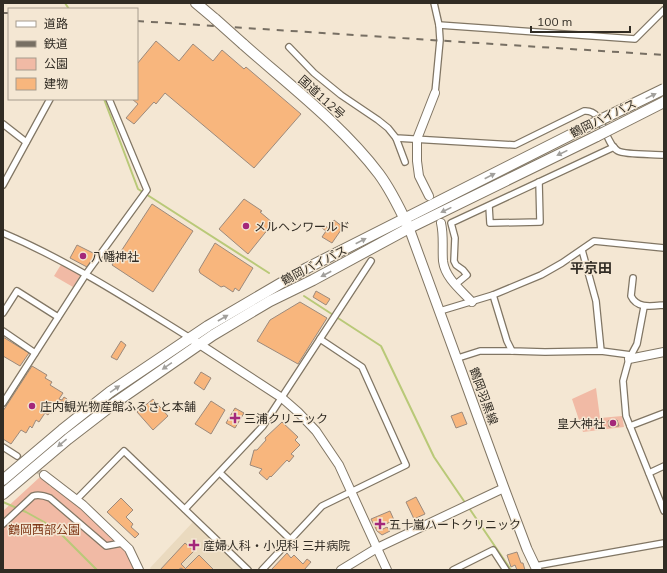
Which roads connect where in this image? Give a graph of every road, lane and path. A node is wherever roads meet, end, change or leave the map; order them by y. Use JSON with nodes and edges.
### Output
{"nodes":[{"id":1,"x":196,"y":3,"type":"edge"},
{"id":2,"x":434,"y":3,"type":"edge"},
{"id":3,"x":664,"y":10,"type":"edge"},
{"id":4,"x":439,"y":25,"type":"junction"},
{"id":5,"x":289,"y":47,"type":"dead end"},
{"id":6,"x":664,"y":89,"type":"edge"},
{"id":7,"x":435,"y":93,"type":"joint"},
{"id":8,"x":49,"y":100,"type":"edge"},
{"id":9,"x":110,"y":100,"type":"edge"},
{"id":10,"x":664,"y":102,"type":"edge"},
{"id":11,"x":3,"y":124,"type":"edge"},
{"id":12,"x":396,"y":138,"type":"junction"},
{"id":13,"x":417,"y":140,"type":"junction"},
{"id":14,"x":26,"y":142,"type":"junction"},
{"id":15,"x":614,"y":147,"type":"junction"},
{"id":16,"x":664,"y":155,"type":"edge"},
{"id":17,"x":406,"y":162,"type":"dead end"},
{"id":18,"x":538,"y":182,"type":"junction"},
{"id":19,"x":3,"y":185,"type":"edge"},
{"id":20,"x":429,"y":196,"type":"dead end"},
{"id":21,"x":489,"y":206,"type":"junction"},
{"id":22,"x":404,"y":218,"type":"junction"},
{"id":23,"x":441,"y":223,"type":"dead end"},
{"id":24,"x":409,"y":228,"type":"junction"},
{"id":25,"x":3,"y":233,"type":"edge"},
{"id":26,"x":664,"y":248,"type":"edge"},
{"id":27,"x":582,"y":250,"type":"junction"},
{"id":28,"x":371,"y":261,"type":"dead end"},
{"id":29,"x":86,"y":274,"type":"junction"},
{"id":30,"x":633,"y":278,"type":"dead end"},
{"id":31,"x":456,"y":284,"type":"junction"},
{"id":32,"x":493,"y":295,"type":"junction"},
{"id":33,"x":472,"y":302,"type":"junction"},
{"id":34,"x":644,"y":306,"type":"junction"},
{"id":35,"x":664,"y":306,"type":"edge"},
{"id":36,"x":440,"y":311,"type":"junction"},
{"id":37,"x":3,"y":312,"type":"edge"},
{"id":38,"x":58,"y":317,"type":"junction"},
{"id":39,"x":3,"y":331,"type":"edge"},
{"id":40,"x":190,"y":338,"type":"junction"},
{"id":41,"x":320,"y":339,"type":"junction"},
{"id":42,"x":199,"y":344,"type":"junction"},
{"id":43,"x":512,"y":351,"type":"junction"},
{"id":44,"x":601,"y":351,"type":"junction"},
{"id":45,"x":664,"y":352,"type":"edge"},
{"id":46,"x":36,"y":353,"type":"junction"},
{"id":47,"x":630,"y":357,"type":"junction"},
{"id":48,"x":458,"y":358,"type":"junction"},
{"id":49,"x":282,"y":398,"type":"junction"},
{"id":50,"x":3,"y":403,"type":"edge"},
{"id":51,"x":664,"y":413,"type":"edge"},
{"id":52,"x":630,"y":426,"type":"junction"},
{"id":53,"x":3,"y":447,"type":"edge"},
{"id":54,"x":17,"y":456,"type":"tunnel mouth"},
{"id":55,"x":664,"y":466,"type":"edge"},
{"id":56,"x":220,"y":473,"type":"junction"},
{"id":57,"x":649,"y":473,"type":"junction"},
{"id":58,"x":44,"y":475,"type":"tunnel mouth"},
{"id":59,"x":3,"y":480,"type":"edge"},
{"id":60,"x":504,"y":488,"type":"junction"},
{"id":61,"x":351,"y":492,"type":"junction"},
{"id":62,"x":3,"y":494,"type":"edge"},
{"id":63,"x":76,"y":500,"type":"junction"},
{"id":64,"x":185,"y":509,"type":"junction"},
{"id":65,"x":664,"y":511,"type":"edge"},
{"id":66,"x":3,"y":524,"type":"edge"},
{"id":67,"x":291,"y":540,"type":"junction"},
{"id":68,"x":122,"y":543,"type":"junction"},
{"id":69,"x":664,"y":543,"type":"edge"},
{"id":70,"x":376,"y":548,"type":"junction"},
{"id":71,"x":536,"y":568,"type":"edge"},
{"id":72,"x":139,"y":570,"type":"edge"},
{"id":73,"x":248,"y":570,"type":"edge"},
{"id":74,"x":262,"y":570,"type":"edge"},
{"id":75,"x":341,"y":570,"type":"edge"},
{"id":76,"x":387,"y":570,"type":"edge"},
{"id":77,"x":453,"y":570,"type":"edge"},
{"id":78,"x":506,"y":570,"type":"edge"}],
"edges":[{"from":1,"to":22,"type":"highway","name":"国道112号","bridge":true},
{"from":2,"to":4,"type":"street"},
{"from":3,"to":4,"type":"street"},
{"from":4,"to":7,"type":"street"},
{"from":5,"to":12,"type":"street"},
{"from":22,"to":6,"type":"highway","name":"鶴岡バイパス","one_way":true,"bridge":true},
{"from":7,"to":13,"type":"street"},
{"from":8,"to":14,"type":"street"},
{"from":9,"to":29,"type":"street"},
{"from":10,"to":24,"type":"highway","name":"鶴岡バイパス","one_way":true,"bridge":true},
{"from":11,"to":14,"type":"street"},
{"from":12,"to":13,"type":"street"},
{"from":12,"to":17,"type":"street"},
{"from":13,"to":15,"type":"street"},
{"from":13,"to":20,"type":"street"},
{"from":14,"to":19,"type":"street"},
{"from":15,"to":16,"type":"street"},
{"from":15,"to":18,"type":"street"},
{"from":18,"to":21,"type":"street"},
{"from":18,"to":21,"type":"street"},
{"from":21,"to":31,"type":"street"},
{"from":22,"to":24,"type":"highway","name":"国道112号"},
{"from":40,"to":22,"type":"highway","name":"鶴岡バイパス","one_way":true},
{"from":23,"to":31,"type":"street"},
{"from":24,"to":36,"type":"main road","name":"鶴岡羽黒線"},
{"from":24,"to":42,"type":"highway","name":"鶴岡バイパス","one_way":true},
{"from":25,"to":29,"type":"street"},
{"from":26,"to":27,"type":"street"},
{"from":27,"to":32,"type":"street"},
{"from":27,"to":44,"type":"street"},
{"from":28,"to":41,"type":"street"},
{"from":29,"to":38,"type":"street"},
{"from":29,"to":40,"type":"street"},
{"from":30,"to":34,"type":"street"},
{"from":31,"to":33,"type":"street"},
{"from":32,"to":33,"type":"street"},
{"from":32,"to":43,"type":"street"},
{"from":33,"to":36,"type":"street"},
{"from":34,"to":35,"type":"street"},
{"from":34,"to":47,"type":"street"},
{"from":36,"to":48,"type":"main road","name":"鶴岡羽黒線"},
{"from":37,"to":38,"type":"street"},
{"from":38,"to":46,"type":"street"},
{"from":39,"to":46,"type":"street"},
{"from":40,"to":42,"type":"street"},
{"from":59,"to":40,"type":"highway","name":"鶴岡バイパス","one_way":true},
{"from":41,"to":49,"type":"street"},
{"from":41,"to":61,"type":"street"},
{"from":42,"to":49,"type":"street"},
{"from":42,"to":62,"type":"highway","name":"鶴岡バイパス","one_way":true},
{"from":43,"to":44,"type":"street"},
{"from":43,"to":48,"type":"street"},
{"from":44,"to":47,"type":"street"},
{"from":45,"to":47,"type":"street"},
{"from":46,"to":50,"type":"street"},
{"from":47,"to":52,"type":"street"},
{"from":48,"to":60,"type":"main road","name":"鶴岡羽黒線"},
{"from":49,"to":56,"type":"street"},
{"from":49,"to":61,"type":"street"},
{"from":51,"to":52,"type":"street"},
{"from":52,"to":57,"type":"street"},
{"from":53,"to":54,"type":"street"},
{"from":55,"to":57,"type":"street"},
{"from":56,"to":64,"type":"street"},
{"from":56,"to":67,"type":"street"},
{"from":57,"to":65,"type":"street"},
{"from":58,"to":63,"type":"street"},
{"from":60,"to":70,"type":"street"},
{"from":60,"to":71,"type":"main road","name":"鶴岡羽黒線"},
{"from":61,"to":67,"type":"street"},
{"from":61,"to":70,"type":"street"},
{"from":63,"to":64,"type":"street"},
{"from":63,"to":68,"type":"street"},
{"from":64,"to":73,"type":"street"},
{"from":66,"to":68,"type":"street"},
{"from":67,"to":74,"type":"street"},
{"from":68,"to":72,"type":"street"},
{"from":69,"to":71,"type":"street"},
{"from":70,"to":75,"type":"street"},
{"from":70,"to":76,"type":"street"},
{"from":77,"to":78,"type":"street"}]}
